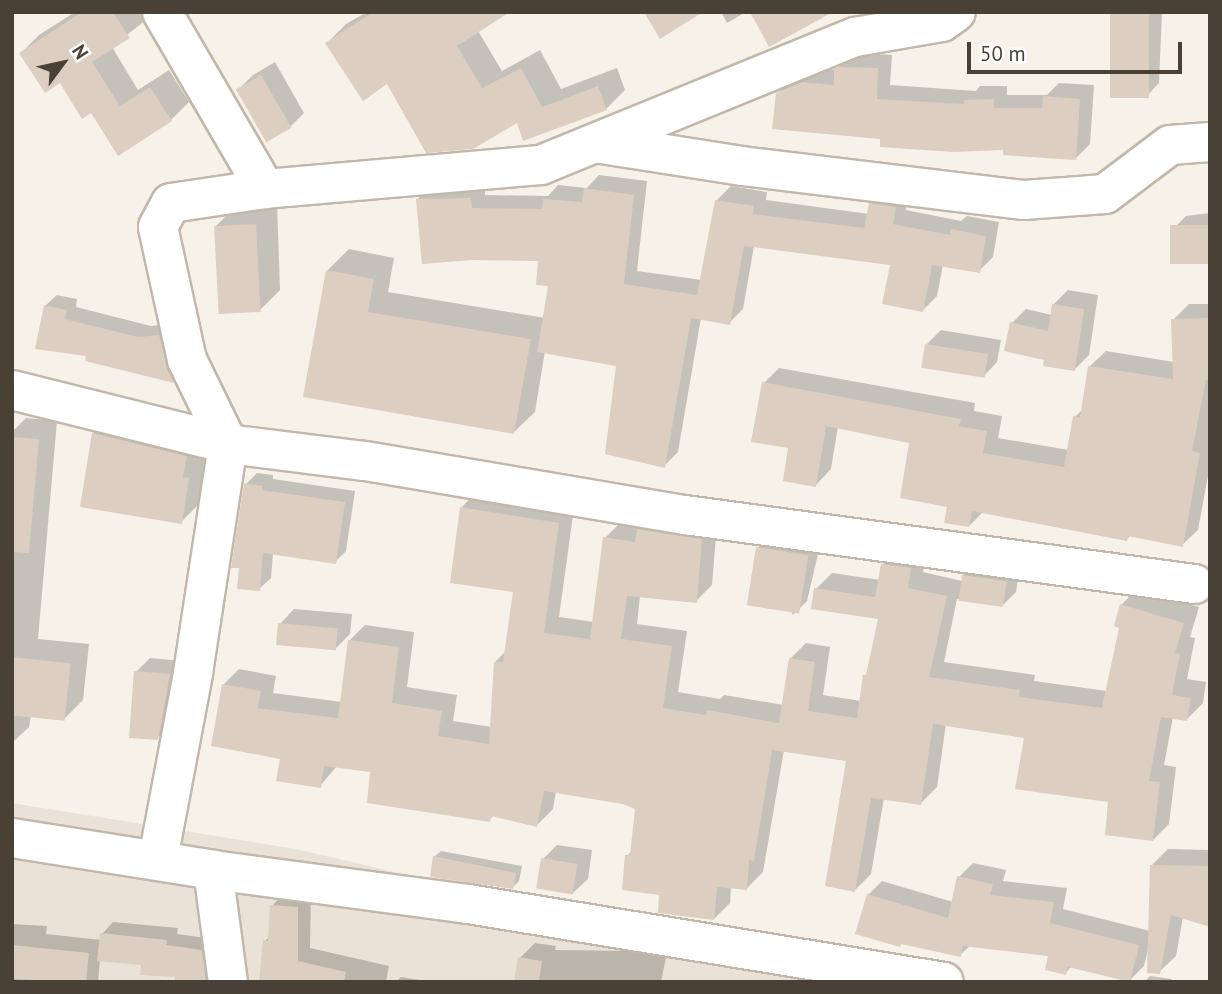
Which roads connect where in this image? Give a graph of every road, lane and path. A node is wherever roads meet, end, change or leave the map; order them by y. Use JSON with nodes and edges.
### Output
{"nodes":[{"id":1,"x":162,"y":12,"type":"edge"},
{"id":2,"x":956,"y":12,"type":"edge"},
{"id":3,"x":1210,"y":142,"type":"edge"},
{"id":4,"x":595,"y":143,"type":"junction"},
{"id":5,"x":265,"y":189,"type":"junction"},
{"id":6,"x":12,"y":390,"type":"edge"},
{"id":7,"x":228,"y":444,"type":"junction"},
{"id":8,"x":1194,"y":584,"type":"dead end"},
{"id":9,"x":12,"y":838,"type":"edge"},
{"id":10,"x":158,"y":859,"type":"junction"},
{"id":11,"x":213,"y":870,"type":"junction"},
{"id":12,"x":228,"y":982,"type":"edge"},
{"id":13,"x":944,"y":982,"type":"edge"}],
"edges":[{"from":1,"to":5,"type":"street"},
{"from":2,"to":4,"type":"street"},
{"from":3,"to":4,"type":"street"},
{"from":4,"to":5,"type":"street"},
{"from":5,"to":7,"type":"street"},
{"from":6,"to":7,"type":"street"},
{"from":7,"to":8,"type":"street"},
{"from":7,"to":10,"type":"street"},
{"from":9,"to":10,"type":"street"},
{"from":10,"to":11,"type":"street"},
{"from":11,"to":12,"type":"street"},
{"from":11,"to":13,"type":"street"}]}
